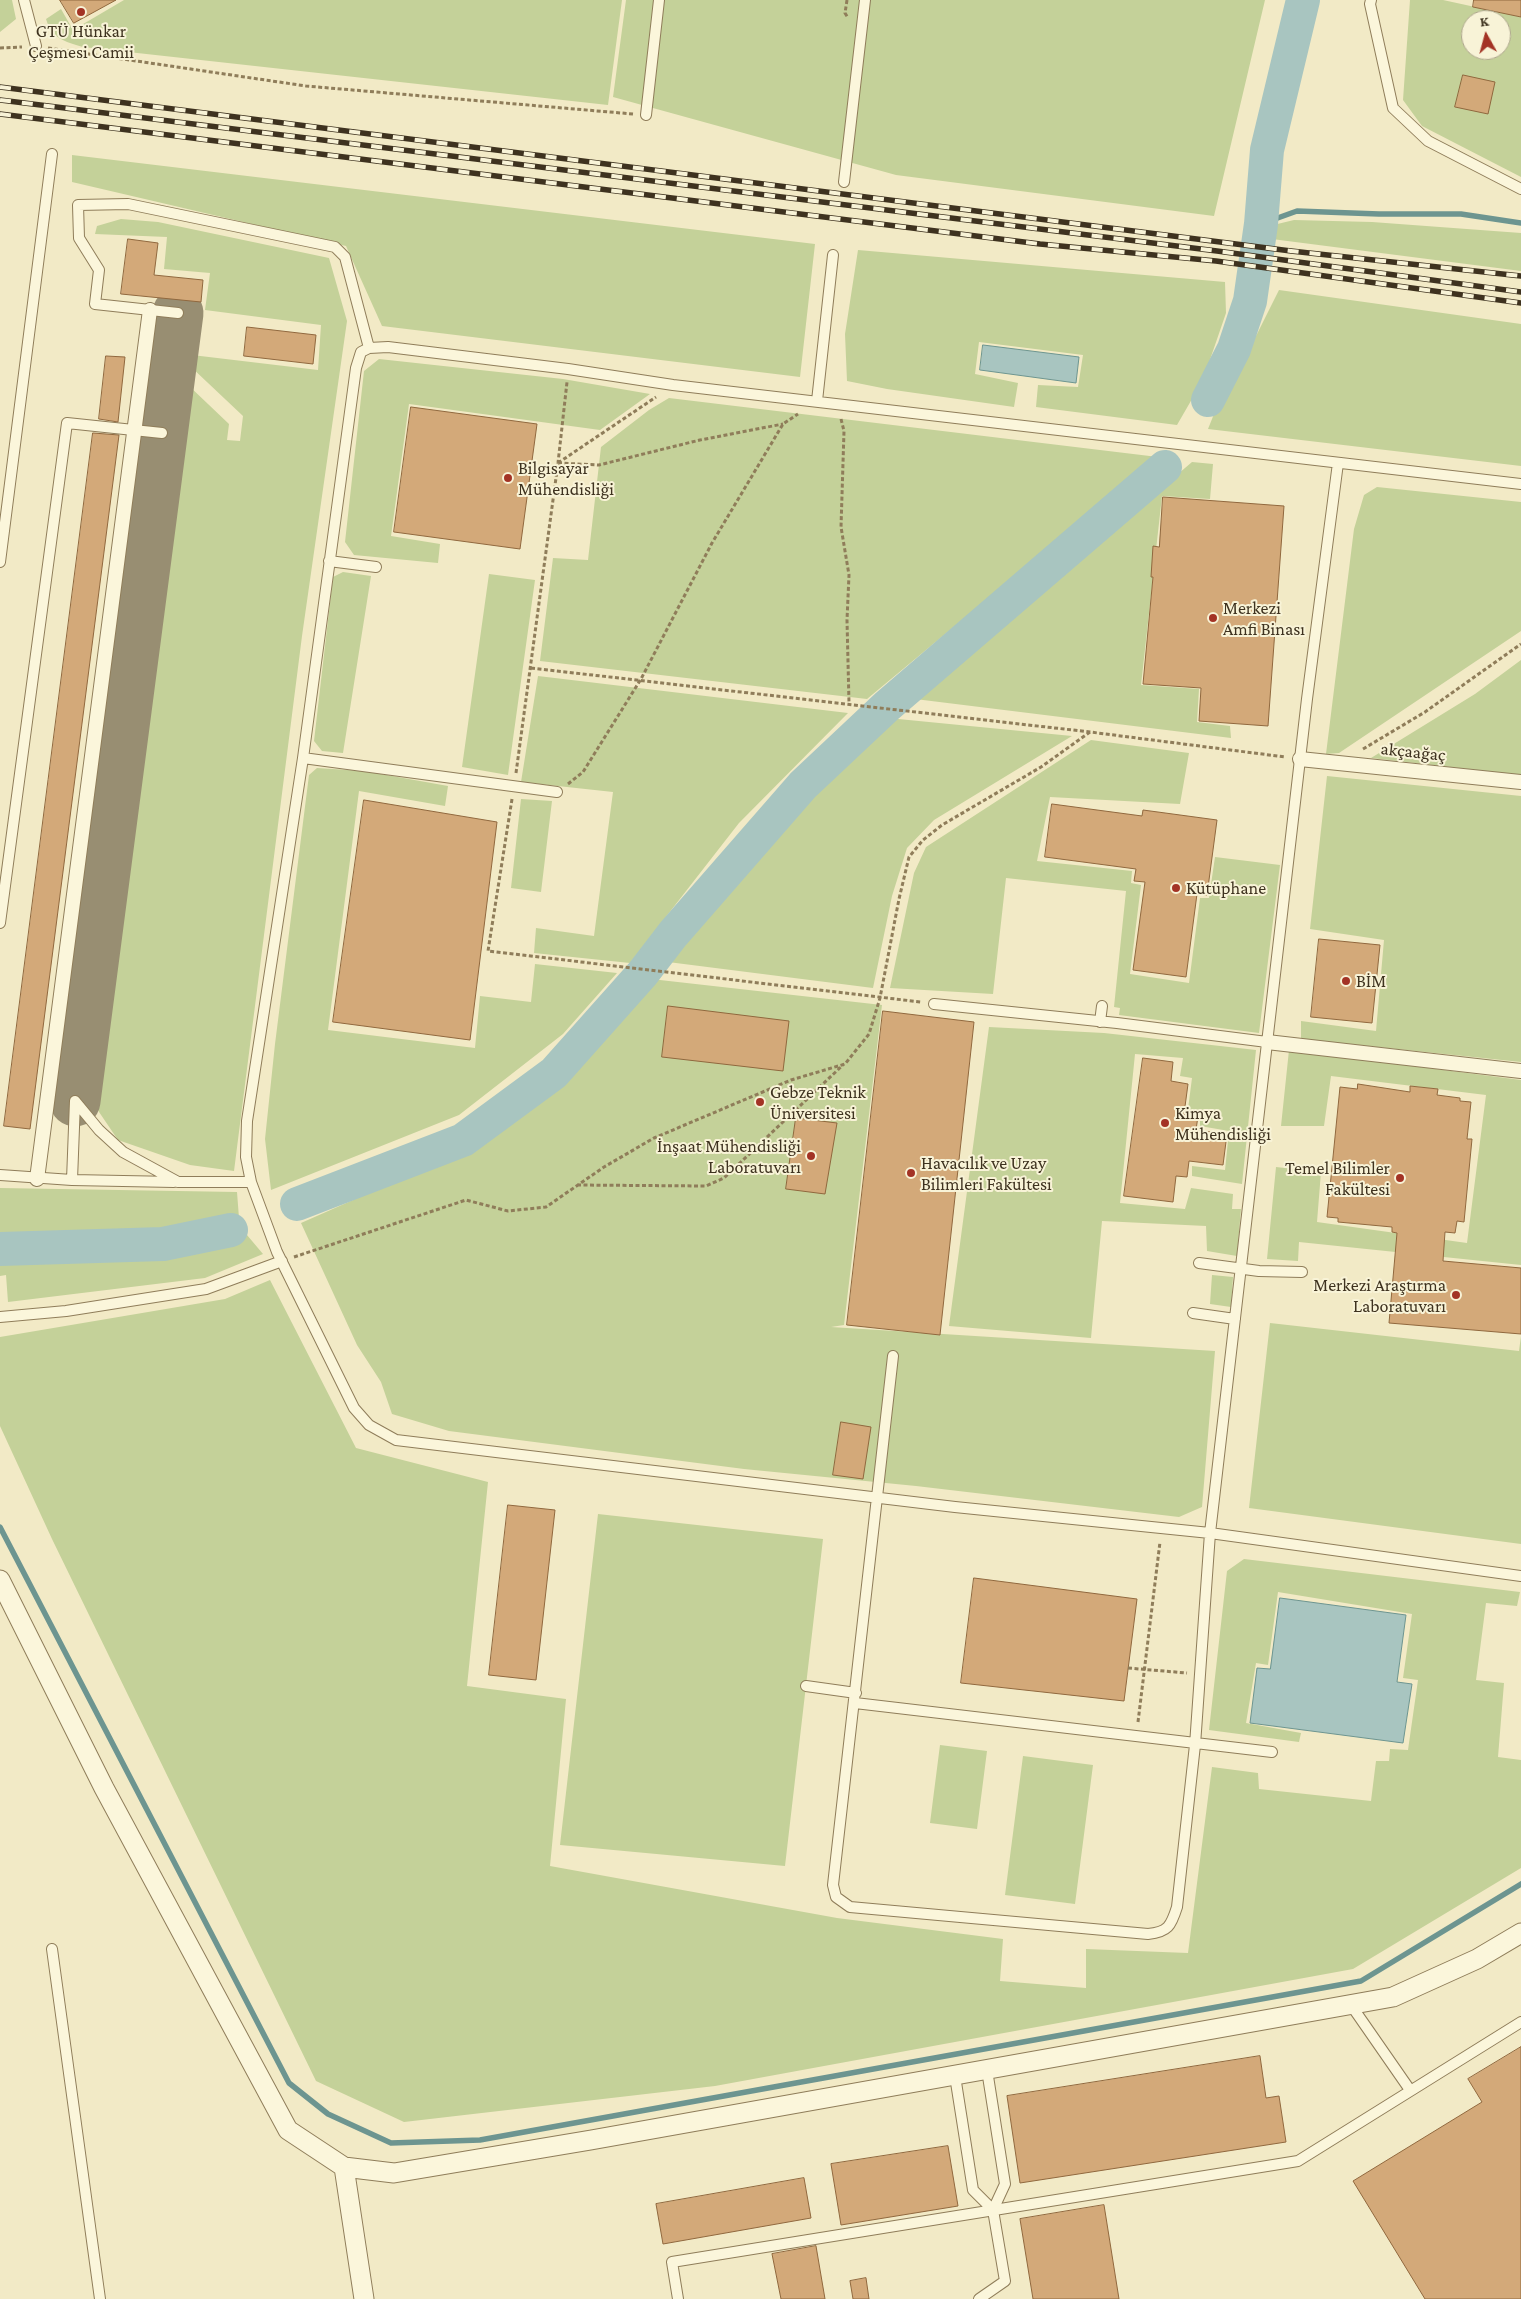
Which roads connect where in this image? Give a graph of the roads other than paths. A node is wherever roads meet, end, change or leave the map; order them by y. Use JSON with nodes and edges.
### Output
{"nodes":[{"id":1,"x":24,"y":0,"type":"edge"},
{"id":2,"x":659,"y":0,"type":"edge"},
{"id":3,"x":865,"y":0,"type":"edge"},
{"id":4,"x":1371,"y":0,"type":"edge"},
{"id":5,"x":36,"y":46,"type":"road end"},
{"id":6,"x":646,"y":115,"type":"road end"},
{"id":7,"x":52,"y":154,"type":"dead end"},
{"id":8,"x":844,"y":182,"type":"dead end"},
{"id":9,"x":1521,"y":189,"type":"edge"},
{"id":10,"x":833,"y":255,"type":"dead end"},
{"id":11,"x":150,"y":310,"type":"junction"},
{"id":12,"x":178,"y":313,"type":"dead end"},
{"id":13,"x":369,"y":348,"type":"junction"},
{"id":14,"x":817,"y":402,"type":"junction"},
{"id":15,"x":134,"y":430,"type":"junction"},
{"id":16,"x":162,"y":433,"type":"dead end"},
{"id":17,"x":1338,"y":463,"type":"junction"},
{"id":18,"x":1521,"y":484,"type":"edge"},
{"id":19,"x":329,"y":561,"type":"junction"},
{"id":20,"x":0,"y":562,"type":"edge"},
{"id":21,"x":376,"y":567,"type":"dead end"},
{"id":22,"x":304,"y":758,"type":"junction"},
{"id":23,"x":1300,"y":759,"type":"junction"},
{"id":24,"x":1521,"y":782,"type":"edge"},
{"id":25,"x":557,"y":792,"type":"road end"},
{"id":26,"x":0,"y":923,"type":"edge"},
{"id":27,"x":934,"y":1004,"type":"road end"},
{"id":28,"x":1102,"y":1006,"type":"dead end"},
{"id":29,"x":1100,"y":1022,"type":"junction"},
{"id":30,"x":1267,"y":1042,"type":"junction"},
{"id":31,"x":1521,"y":1071,"type":"edge"},
{"id":32,"x":0,"y":1175,"type":"edge"},
{"id":33,"x":37,"y":1179,"type":"junction"},
{"id":34,"x":72,"y":1180,"type":"junction"},
{"id":35,"x":178,"y":1182,"type":"junction"},
{"id":36,"x":251,"y":1182,"type":"junction"},
{"id":37,"x":282,"y":1261,"type":"junction"},
{"id":38,"x":1199,"y":1264,"type":"dead end"},
{"id":39,"x":1241,"y":1268,"type":"junction"},
{"id":40,"x":1302,"y":1272,"type":"dead end"},
{"id":41,"x":1194,"y":1313,"type":"dead end"},
{"id":42,"x":0,"y":1317,"type":"edge"},
{"id":43,"x":1235,"y":1319,"type":"junction"},
{"id":44,"x":893,"y":1356,"type":"dead end"},
{"id":45,"x":878,"y":1498,"type":"junction"},
{"id":46,"x":1210,"y":1533,"type":"junction"},
{"id":47,"x":1521,"y":1576,"type":"edge"},
{"id":48,"x":0,"y":1580,"type":"edge"},
{"id":49,"x":806,"y":1686,"type":"dead end"},
{"id":50,"x":856,"y":1693,"type":"junction"},
{"id":51,"x":855,"y":1704,"type":"junction"},
{"id":52,"x":1195,"y":1744,"type":"junction"},
{"id":53,"x":1272,"y":1752,"type":"dead end"},
{"id":54,"x":1521,"y":1933,"type":"edge"},
{"id":55,"x":52,"y":1949,"type":"dead end"},
{"id":56,"x":1351,"y":2005,"type":"junction"},
{"id":57,"x":1521,"y":2022,"type":"edge"},
{"id":58,"x":987,"y":2070,"type":"junction"},
{"id":59,"x":955,"y":2076,"type":"junction"},
{"id":60,"x":1410,"y":2090,"type":"junction"},
{"id":61,"x":344,"y":2166,"type":"junction"},
{"id":62,"x":994,"y":2210,"type":"junction"},
{"id":63,"x":100,"y":2299,"type":"edge"},
{"id":64,"x":364,"y":2299,"type":"edge"},
{"id":65,"x":678,"y":2299,"type":"edge"},
{"id":66,"x":979,"y":2299,"type":"edge"}],
"edges":[{"from":1,"to":5,"type":"lane"},
{"from":2,"to":6,"type":"lane"},
{"from":3,"to":8,"type":"lane"},
{"from":4,"to":9,"type":"lane"},
{"from":7,"to":20,"type":"lane"},
{"from":10,"to":14,"type":"lane"},
{"from":11,"to":12,"type":"lane"},
{"from":11,"to":13,"type":"lane"},
{"from":11,"to":15,"type":"street"},
{"from":13,"to":14,"type":"lane"},
{"from":13,"to":19,"type":"lane"},
{"from":14,"to":17,"type":"lane"},
{"from":15,"to":16,"type":"lane"},
{"from":15,"to":26,"type":"lane"},
{"from":15,"to":33,"type":"street"},
{"from":17,"to":18,"type":"lane"},
{"from":17,"to":23,"type":"lane"},
{"from":19,"to":21,"type":"lane"},
{"from":19,"to":22,"type":"lane"},
{"from":22,"to":25,"type":"lane"},
{"from":22,"to":36,"type":"lane"},
{"from":23,"to":24,"type":"street","name":"akçaağaç"},
{"from":23,"to":30,"type":"lane"},
{"from":27,"to":29,"type":"lane"},
{"from":28,"to":29,"type":"lane"},
{"from":29,"to":30,"type":"lane"},
{"from":30,"to":31,"type":"street"},
{"from":30,"to":39,"type":"lane"},
{"from":32,"to":33,"type":"lane"},
{"from":33,"to":34,"type":"lane"},
{"from":34,"to":35,"type":"lane"},
{"from":34,"to":35,"type":"lane"},
{"from":35,"to":36,"type":"lane"},
{"from":36,"to":37,"type":"lane"},
{"from":37,"to":42,"type":"lane"},
{"from":37,"to":45,"type":"lane"},
{"from":38,"to":39,"type":"lane"},
{"from":39,"to":40,"type":"lane"},
{"from":39,"to":43,"type":"lane"},
{"from":41,"to":43,"type":"lane"},
{"from":43,"to":46,"type":"lane"},
{"from":44,"to":45,"type":"lane"},
{"from":45,"to":46,"type":"lane"},
{"from":45,"to":50,"type":"lane"},
{"from":46,"to":47,"type":"lane"},
{"from":46,"to":52,"type":"lane"},
{"from":48,"to":61,"type":"street"},
{"from":49,"to":50,"type":"lane"},
{"from":50,"to":51,"type":"lane"},
{"from":51,"to":52,"type":"lane"},
{"from":51,"to":52,"type":"lane"},
{"from":52,"to":53,"type":"lane"},
{"from":54,"to":56,"type":"street"},
{"from":55,"to":63,"type":"lane"},
{"from":56,"to":58,"type":"street"},
{"from":56,"to":60,"type":"lane"},
{"from":57,"to":60,"type":"lane"},
{"from":58,"to":59,"type":"street"},
{"from":58,"to":62,"type":"lane"},
{"from":59,"to":61,"type":"street"},
{"from":59,"to":62,"type":"lane"},
{"from":60,"to":62,"type":"lane"},
{"from":61,"to":64,"type":"street"},
{"from":62,"to":65,"type":"lane"},
{"from":62,"to":66,"type":"lane"}]}
